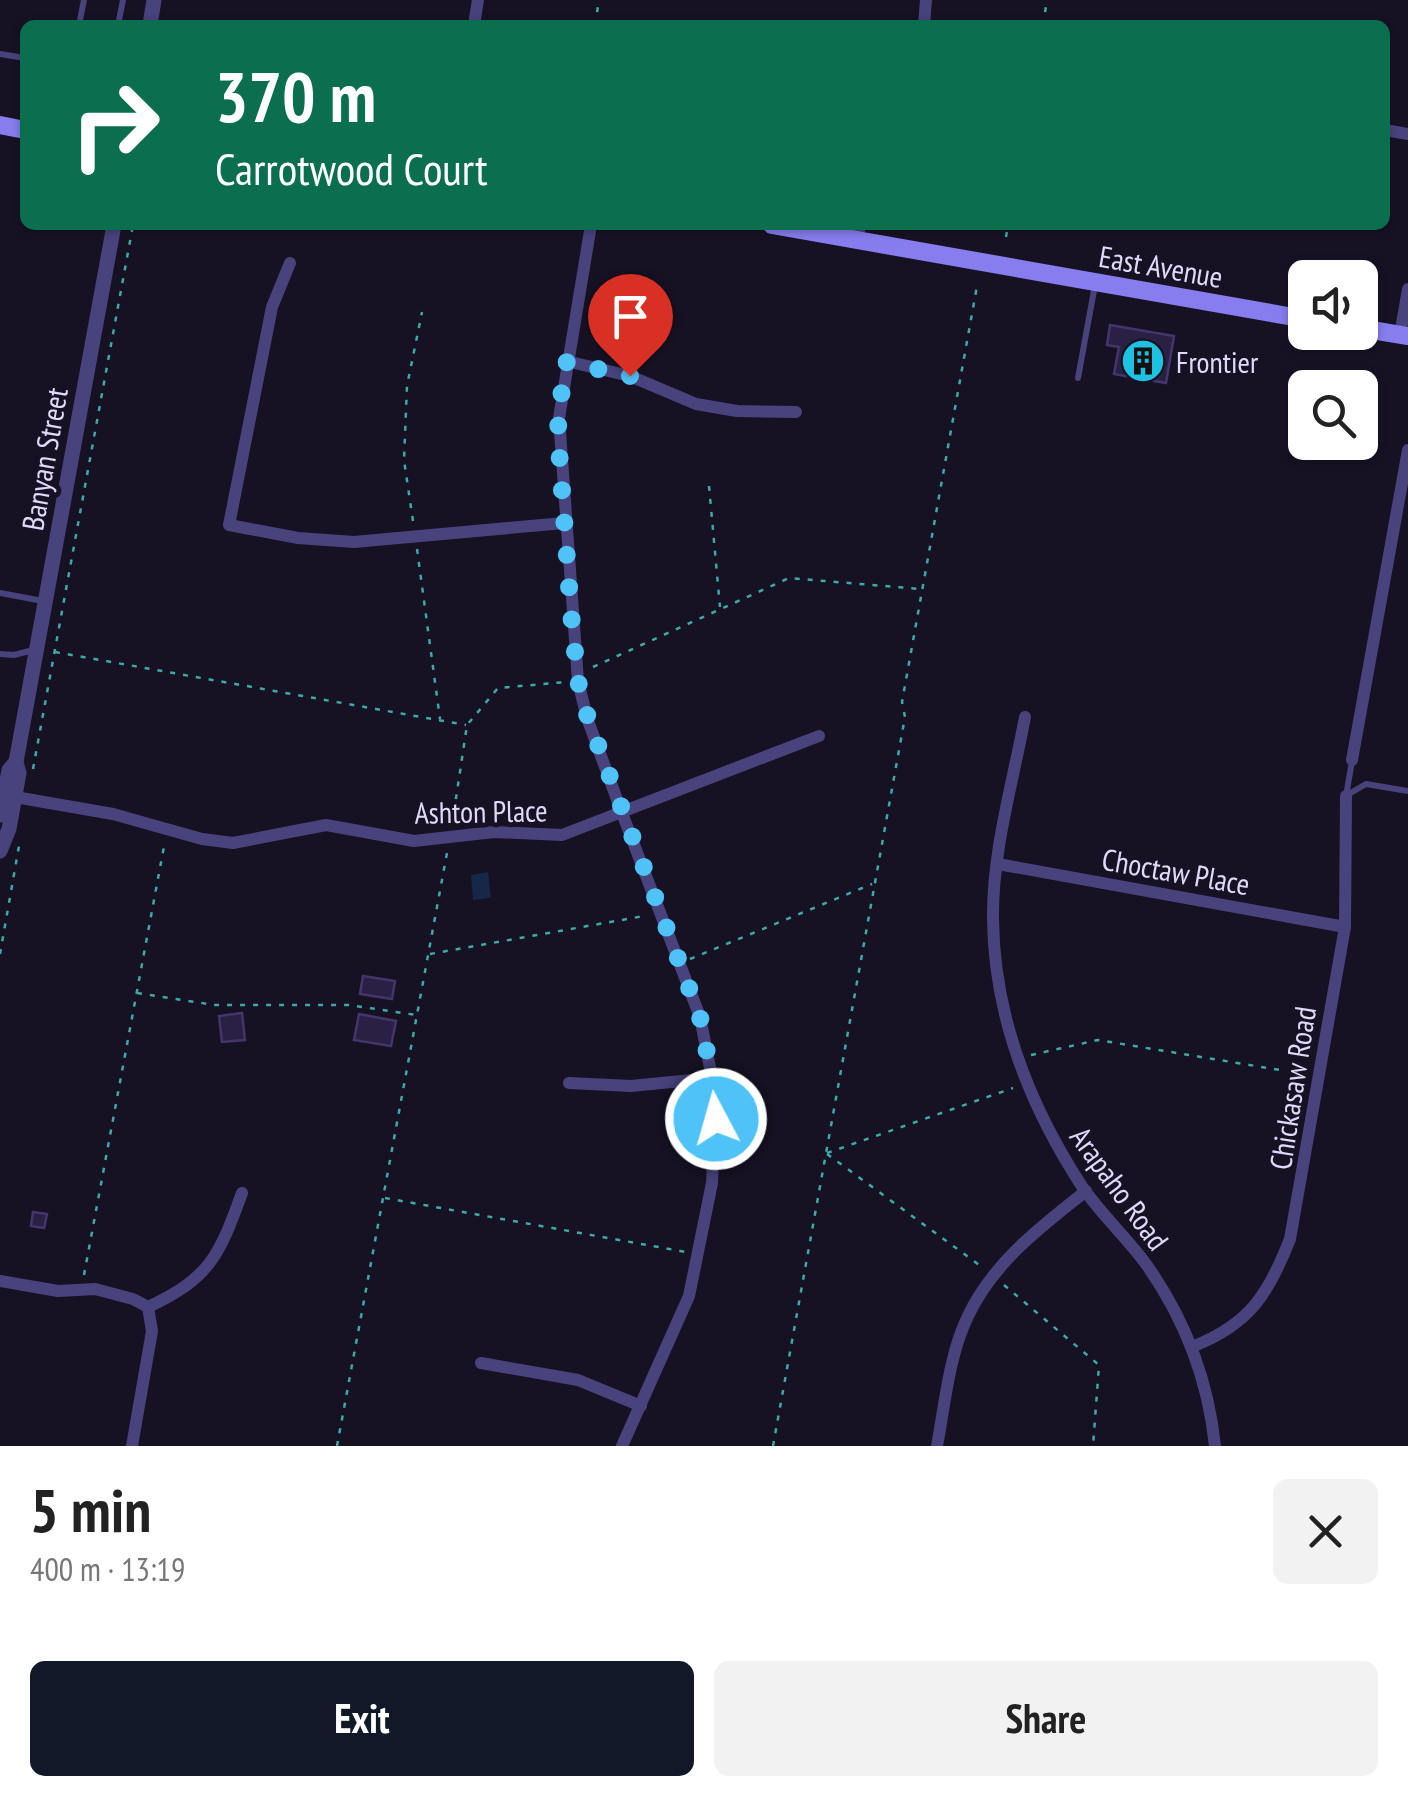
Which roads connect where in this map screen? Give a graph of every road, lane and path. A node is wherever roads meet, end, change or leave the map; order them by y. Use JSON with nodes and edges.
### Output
{"nodes":[{"id":1,"x":113,"y":230,"type":"edge"},
{"id":2,"x":132,"y":230,"type":"edge"},
{"id":3,"x":590,"y":230,"type":"edge"},
{"id":4,"x":826,"y":230,"type":"edge"},
{"id":5,"x":1007,"y":230,"type":"edge"},
{"id":6,"x":858,"y":233,"type":"edge"},
{"id":7,"x":1006,"y":237,"type":"dead end"},
{"id":8,"x":290,"y":263,"type":"dead end"},
{"id":9,"x":1096,"y":282,"type":"junction"},
{"id":10,"x":977,"y":286,"type":"dead end"},
{"id":11,"x":1408,"y":289,"type":"edge"},
{"id":12,"x":422,"y":312,"type":"dead end"},
{"id":13,"x":1288,"y":316,"type":"edge"},
{"id":14,"x":1378,"y":331,"type":"edge"},
{"id":15,"x":1404,"y":336,"type":"edge"},
{"id":16,"x":566,"y":362,"type":"junction"},
{"id":17,"x":1078,"y":378,"type":"dead end"},
{"id":18,"x":796,"y":412,"type":"dead end"},
{"id":19,"x":1408,"y":450,"type":"edge"},
{"id":20,"x":709,"y":486,"type":"dead end"},
{"id":21,"x":564,"y":523,"type":"junction"},
{"id":22,"x":416,"y":536,"type":"junction"},
{"id":23,"x":922,"y":589,"type":"junction"},
{"id":24,"x":0,"y":593,"type":"edge"},
{"id":25,"x":46,"y":601,"type":"junction"},
{"id":26,"x":720,"y":608,"type":"junction"},
{"id":27,"x":46,"y":650,"type":"junction"},
{"id":28,"x":0,"y":654,"type":"edge"},
{"id":29,"x":578,"y":677,"type":"junction"},
{"id":30,"x":1025,"y":717,"type":"dead end"},
{"id":31,"x":440,"y":721,"type":"junction"},
{"id":32,"x":467,"y":726,"type":"junction"},
{"id":33,"x":819,"y":736,"type":"dead end"},
{"id":34,"x":1352,"y":760,"type":"joint"},
{"id":35,"x":1408,"y":791,"type":"edge"},
{"id":36,"x":12,"y":796,"type":"edge"},
{"id":37,"x":1346,"y":796,"type":"junction"},
{"id":38,"x":622,"y":814,"type":"junction"},
{"id":39,"x":0,"y":815,"type":"edge"},
{"id":40,"x":167,"y":829,"type":"junction"},
{"id":41,"x":450,"y":837,"type":"junction"},
{"id":42,"x":21,"y":838,"type":"dead end"},
{"id":43,"x":1,"y":841,"type":"edge"},
{"id":44,"x":998,"y":864,"type":"junction"},
{"id":45,"x":875,"y":884,"type":"junction"},
{"id":46,"x":660,"y":913,"type":"junction"},
{"id":47,"x":1344,"y":927,"type":"junction"},
{"id":48,"x":0,"y":954,"type":"edge"},
{"id":49,"x":429,"y":954,"type":"junction"},
{"id":50,"x":680,"y":964,"type":"junction"},
{"id":51,"x":137,"y":993,"type":"junction"},
{"id":52,"x":418,"y":1015,"type":"junction"},
{"id":53,"x":1017,"y":1059,"type":"junction"},
{"id":54,"x":1320,"y":1077,"type":"junction"},
{"id":55,"x":712,"y":1078,"type":"junction"},
{"id":56,"x":569,"y":1083,"type":"dead end"},
{"id":57,"x":1027,"y":1083,"type":"junction"},
{"id":58,"x":826,"y":1154,"type":"junction"},
{"id":59,"x":1086,"y":1191,"type":"junction"},
{"id":60,"x":242,"y":1193,"type":"dead end"},
{"id":61,"x":385,"y":1198,"type":"junction"},
{"id":62,"x":698,"y":1254,"type":"junction"},
{"id":63,"x":0,"y":1281,"type":"edge"},
{"id":64,"x":82,"y":1290,"type":"junction"},
{"id":65,"x":148,"y":1308,"type":"junction"},
{"id":66,"x":1194,"y":1346,"type":"junction"},
{"id":67,"x":481,"y":1363,"type":"dead end"},
{"id":68,"x":641,"y":1406,"type":"junction"},
{"id":69,"x":132,"y":1446,"type":"edge"},
{"id":70,"x":337,"y":1446,"type":"edge"},
{"id":71,"x":622,"y":1446,"type":"edge"},
{"id":72,"x":772,"y":1446,"type":"edge"},
{"id":73,"x":937,"y":1446,"type":"edge"},
{"id":74,"x":1215,"y":1446,"type":"edge"}],
"edges":[{"from":1,"to":25,"type":"street","name":"Banyan Street"},
{"from":2,"to":27,"type":"path"},
{"from":3,"to":16,"type":"street"},
{"from":4,"to":6,"type":"main road","name":"East Avenue"},
{"from":5,"to":7,"type":"path"},
{"from":6,"to":9,"type":"main road","name":"East Avenue"},
{"from":8,"to":22,"type":"street"},
{"from":9,"to":13,"type":"main road","name":"East Avenue"},
{"from":9,"to":17,"type":"lane"},
{"from":10,"to":23,"type":"path"},
{"from":11,"to":15,"type":"street"},
{"from":12,"to":22,"type":"path"},
{"from":14,"to":15,"type":"main road"},
{"from":16,"to":18,"type":"street"},
{"from":16,"to":21,"type":"street"},
{"from":19,"to":34,"type":"street"},
{"from":20,"to":26,"type":"path"},
{"from":21,"to":22,"type":"street"},
{"from":21,"to":29,"type":"street"},
{"from":22,"to":31,"type":"path"},
{"from":23,"to":26,"type":"path"},
{"from":23,"to":45,"type":"path"},
{"from":24,"to":25,"type":"lane"},
{"from":25,"to":27,"type":"street","name":"Banyan Street"},
{"from":26,"to":29,"type":"path"},
{"from":27,"to":28,"type":"lane"},
{"from":27,"to":31,"type":"path"},
{"from":27,"to":36,"type":"path"},
{"from":27,"to":36,"type":"street","name":"Banyan Street"},
{"from":29,"to":32,"type":"path"},
{"from":29,"to":38,"type":"street"},
{"from":30,"to":44,"type":"street","name":"Arapaho Road"},
{"from":31,"to":32,"type":"path"},
{"from":32,"to":41,"type":"path"},
{"from":33,"to":38,"type":"street","name":"Ashton Place"},
{"from":34,"to":37,"type":"lane"},
{"from":35,"to":37,"type":"lane"},
{"from":36,"to":39,"type":"street","name":"Banyan Street"},
{"from":36,"to":40,"type":"street","name":"Ashton Place"},
{"from":36,"to":43,"type":"street","name":"Banyan Street"},
{"from":37,"to":47,"type":"street","name":"Chickasaw Road"},
{"from":38,"to":41,"type":"street","name":"Ashton Place"},
{"from":38,"to":46,"type":"street"},
{"from":40,"to":41,"type":"street","name":"Ashton Place"},
{"from":40,"to":51,"type":"path"},
{"from":41,"to":49,"type":"path"},
{"from":42,"to":48,"type":"path"},
{"from":44,"to":47,"type":"street","name":"Choctaw Place"},
{"from":44,"to":53,"type":"street","name":"Arapaho Road"},
{"from":45,"to":50,"type":"path"},
{"from":45,"to":58,"type":"path"},
{"from":46,"to":49,"type":"path"},
{"from":46,"to":50,"type":"street"},
{"from":47,"to":54,"type":"street","name":"Chickasaw Road"},
{"from":49,"to":52,"type":"path"},
{"from":50,"to":55,"type":"street"},
{"from":51,"to":52,"type":"path"},
{"from":51,"to":64,"type":"path"},
{"from":52,"to":61,"type":"path"},
{"from":53,"to":54,"type":"path"},
{"from":53,"to":57,"type":"street","name":"Arapaho Road"},
{"from":54,"to":66,"type":"street","name":"Chickasaw Road"},
{"from":55,"to":56,"type":"street"},
{"from":55,"to":62,"type":"street"},
{"from":57,"to":58,"type":"path"},
{"from":57,"to":59,"type":"street","name":"Arapaho Road"},
{"from":58,"to":72,"type":"path"},
{"from":59,"to":66,"type":"street","name":"Arapaho Road"},
{"from":59,"to":73,"type":"street"},
{"from":60,"to":65,"type":"street"},
{"from":61,"to":62,"type":"path"},
{"from":61,"to":70,"type":"path"},
{"from":62,"to":68,"type":"street"},
{"from":63,"to":64,"type":"street"},
{"from":64,"to":65,"type":"street"},
{"from":65,"to":69,"type":"street"},
{"from":66,"to":74,"type":"street","name":"Arapaho Road"},
{"from":67,"to":68,"type":"street"},
{"from":68,"to":71,"type":"street"}]}
